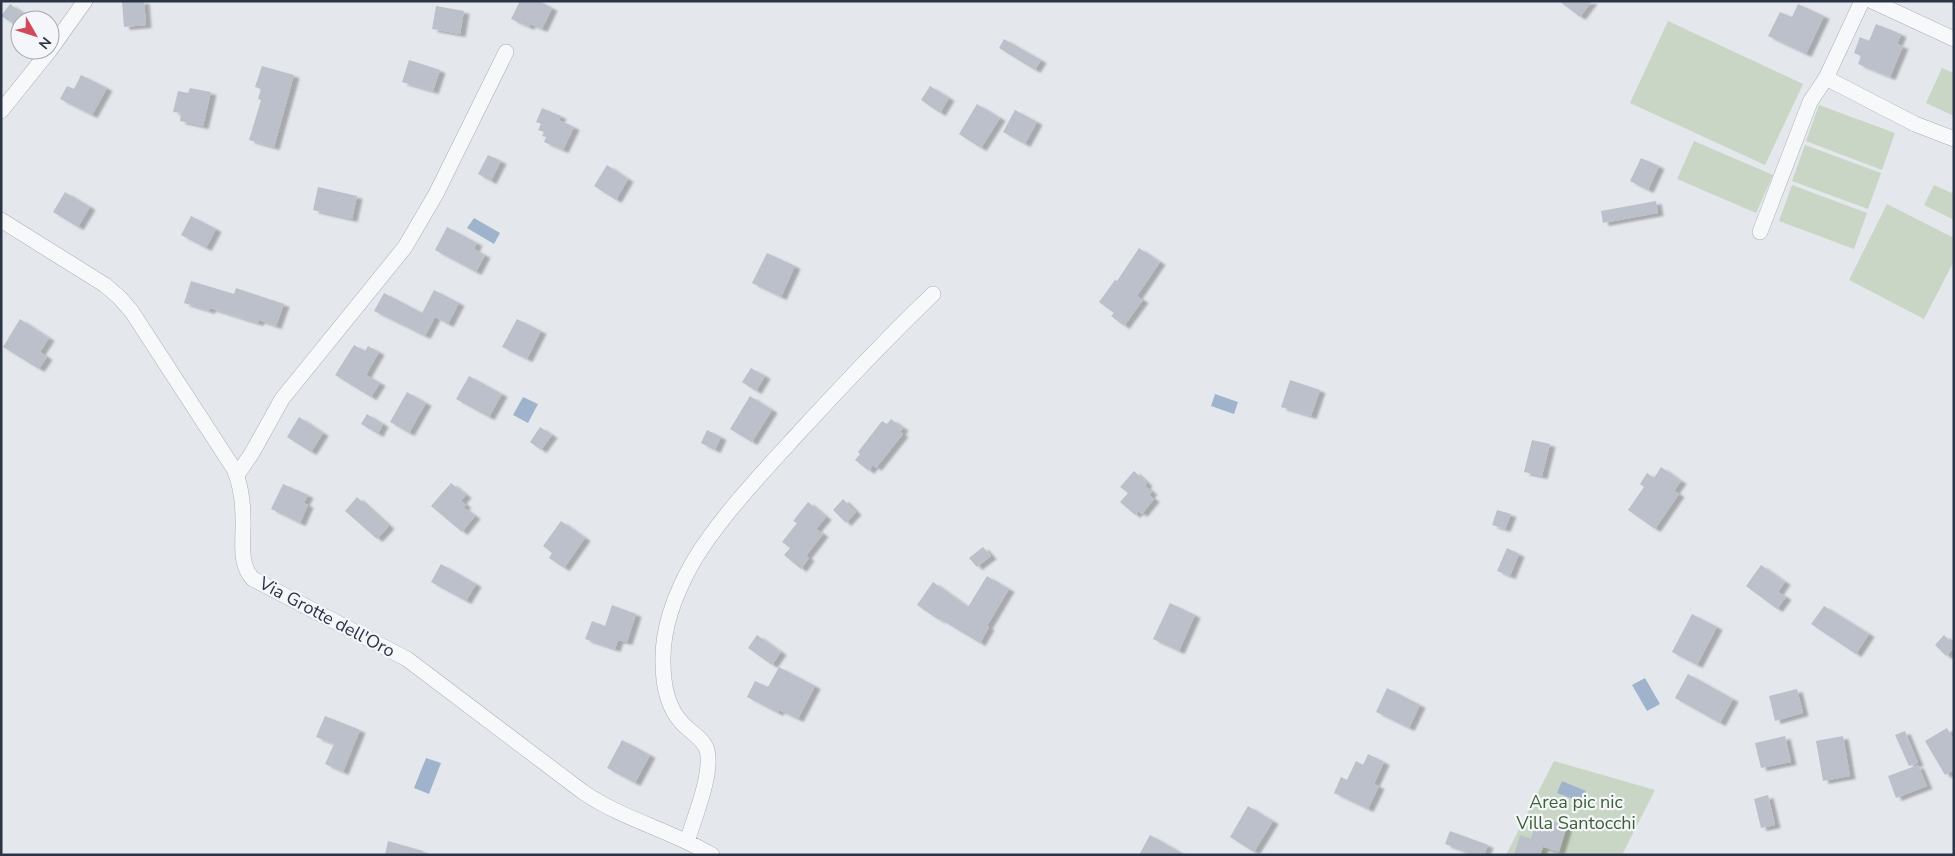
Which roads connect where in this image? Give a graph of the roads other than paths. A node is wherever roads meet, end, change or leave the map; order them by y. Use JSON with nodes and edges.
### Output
{"nodes":[{"id":1,"x":85,"y":1,"type":"edge"},
{"id":2,"x":1862,"y":1,"type":"edge"},
{"id":3,"x":1872,"y":1,"type":"edge"},
{"id":4,"x":60,"y":36,"type":"edge"},
{"id":5,"x":1954,"y":39,"type":"edge"},
{"id":6,"x":506,"y":52,"type":"dead end"},
{"id":7,"x":42,"y":60,"type":"edge"},
{"id":8,"x":1826,"y":78,"type":"junction"},
{"id":9,"x":1,"y":112,"type":"edge"},
{"id":10,"x":1954,"y":139,"type":"edge"},
{"id":11,"x":1,"y":220,"type":"edge"},
{"id":12,"x":1760,"y":232,"type":"dead end"},
{"id":13,"x":933,"y":294,"type":"dead end"},
{"id":14,"x":237,"y":475,"type":"junction"},
{"id":15,"x":687,"y":842,"type":"junction"},
{"id":16,"x":712,"y":855,"type":"edge"}],
"edges":[{"from":1,"to":4,"type":"street"},
{"from":2,"to":8,"type":"street"},
{"from":3,"to":5,"type":"street"},
{"from":6,"to":14,"type":"street"},
{"from":7,"to":9,"type":"street"},
{"from":8,"to":10,"type":"street"},
{"from":8,"to":12,"type":"street"},
{"from":11,"to":14,"type":"street","name":"Via Grotte dell'Oro"},
{"from":13,"to":15,"type":"street"},
{"from":14,"to":15,"type":"street","name":"Via Grotte dell'Oro"},
{"from":15,"to":16,"type":"street","name":"Via Grotte dell'Oro"}]}
